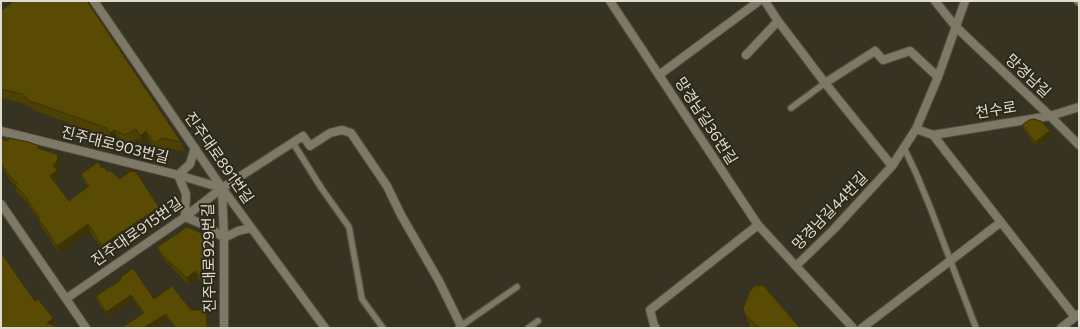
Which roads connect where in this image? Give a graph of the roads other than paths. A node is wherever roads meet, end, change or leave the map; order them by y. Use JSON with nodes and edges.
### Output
{"nodes":[{"id":1,"x":94,"y":1,"type":"edge"},
{"id":2,"x":610,"y":1,"type":"edge"},
{"id":3,"x":759,"y":1,"type":"edge"},
{"id":4,"x":764,"y":1,"type":"edge"},
{"id":5,"x":935,"y":1,"type":"edge"},
{"id":6,"x":965,"y":1,"type":"edge"},
{"id":7,"x":778,"y":22,"type":"junction"},
{"id":8,"x":956,"y":27,"type":"junction"},
{"id":9,"x":746,"y":55,"type":"dead end"},
{"id":10,"x":659,"y":75,"type":"junction"},
{"id":11,"x":938,"y":77,"type":"junction"},
{"id":12,"x":825,"y":83,"type":"junction"},
{"id":13,"x":1079,"y":107,"type":"edge"},
{"id":14,"x":792,"y":108,"type":"dead end"},
{"id":15,"x":1050,"y":116,"type":"junction"},
{"id":16,"x":916,"y":129,"type":"junction"},
{"id":17,"x":1,"y":131,"type":"edge"},
{"id":18,"x":933,"y":135,"type":"junction"},
{"id":19,"x":292,"y":143,"type":"junction"},
{"id":20,"x":1079,"y":146,"type":"edge"},
{"id":21,"x":195,"y":148,"type":"junction"},
{"id":22,"x":904,"y":148,"type":"junction"},
{"id":23,"x":892,"y":166,"type":"junction"},
{"id":24,"x":178,"y":175,"type":"junction"},
{"id":25,"x":222,"y":188,"type":"junction"},
{"id":26,"x":1,"y":204,"type":"edge"},
{"id":27,"x":185,"y":216,"type":"junction"},
{"id":28,"x":1001,"y":222,"type":"junction"},
{"id":29,"x":758,"y":225,"type":"junction"},
{"id":30,"x":251,"y":228,"type":"junction"},
{"id":31,"x":224,"y":238,"type":"junction"},
{"id":32,"x":950,"y":261,"type":"junction"},
{"id":33,"x":796,"y":266,"type":"junction"},
{"id":34,"x":517,"y":288,"type":"dead end"},
{"id":35,"x":67,"y":298,"type":"junction"},
{"id":36,"x":1077,"y":316,"type":"edge"},
{"id":37,"x":538,"y":321,"type":"dead end"},
{"id":38,"x":460,"y":327,"type":"edge"},
{"id":39,"x":86,"y":328,"type":"edge"},
{"id":40,"x":224,"y":328,"type":"edge"},
{"id":41,"x":325,"y":328,"type":"edge"},
{"id":42,"x":383,"y":328,"type":"edge"},
{"id":43,"x":528,"y":328,"type":"edge"},
{"id":44,"x":656,"y":328,"type":"edge"},
{"id":45,"x":853,"y":328,"type":"edge"},
{"id":46,"x":862,"y":328,"type":"edge"},
{"id":47,"x":976,"y":328,"type":"edge"},
{"id":48,"x":1060,"y":328,"type":"edge"}],
"edges":[{"from":1,"to":21,"type":"street","name":"진주대로891번길"},
{"from":2,"to":10,"type":"street"},
{"from":3,"to":10,"type":"street","name":"망경남길36번길"},
{"from":4,"to":7,"type":"street"},
{"from":5,"to":8,"type":"street","name":"망경남길"},
{"from":6,"to":8,"type":"street"},
{"from":7,"to":9,"type":"street"},
{"from":7,"to":12,"type":"street"},
{"from":8,"to":11,"type":"street","name":"망경남길44번길"},
{"from":8,"to":15,"type":"street","name":"망경남길"},
{"from":10,"to":29,"type":"street","name":"망경남길36번길"},
{"from":11,"to":12,"type":"street"},
{"from":11,"to":16,"type":"street","name":"망경남길44번길"},
{"from":12,"to":14,"type":"lane"},
{"from":12,"to":23,"type":"street"},
{"from":13,"to":15,"type":"street","name":"천수로"},
{"from":15,"to":18,"type":"street","name":"천수로"},
{"from":15,"to":20,"type":"street","name":"망경남길"},
{"from":16,"to":18,"type":"street","name":"천수로"},
{"from":16,"to":22,"type":"street","name":"망경남길44번길"},
{"from":17,"to":24,"type":"street","name":"진주대로903번길"},
{"from":18,"to":28,"type":"street"},
{"from":19,"to":25,"type":"street","name":"진주대로915번길"},
{"from":19,"to":38,"type":"street"},
{"from":19,"to":42,"type":"lane"},
{"from":21,"to":24,"type":"street"},
{"from":21,"to":25,"type":"street","name":"진주대로891번길"},
{"from":22,"to":23,"type":"street","name":"망경남길44번길"},
{"from":22,"to":32,"type":"lane"},
{"from":23,"to":33,"type":"street","name":"망경남길44번길"},
{"from":24,"to":25,"type":"street","name":"진주대로903번길"},
{"from":24,"to":27,"type":"street"},
{"from":25,"to":27,"type":"street","name":"진주대로915번길"},
{"from":25,"to":30,"type":"street","name":"진주대로891번길"},
{"from":25,"to":31,"type":"street","name":"진주대로929번길"},
{"from":26,"to":35,"type":"street"},
{"from":27,"to":31,"type":"street"},
{"from":27,"to":35,"type":"street","name":"진주대로915번길"},
{"from":28,"to":32,"type":"street"},
{"from":28,"to":36,"type":"street"},
{"from":29,"to":33,"type":"street","name":"망경남길36번길"},
{"from":29,"to":44,"type":"street"},
{"from":30,"to":31,"type":"street"},
{"from":30,"to":41,"type":"street","name":"진주대로891번길"},
{"from":31,"to":40,"type":"street","name":"진주대로929번길"},
{"from":32,"to":46,"type":"street"},
{"from":32,"to":47,"type":"lane"},
{"from":33,"to":45,"type":"street","name":"망경남길44번길"},
{"from":34,"to":38,"type":"lane"},
{"from":35,"to":39,"type":"street"},
{"from":36,"to":48,"type":"street"},
{"from":37,"to":43,"type":"lane"}]}
